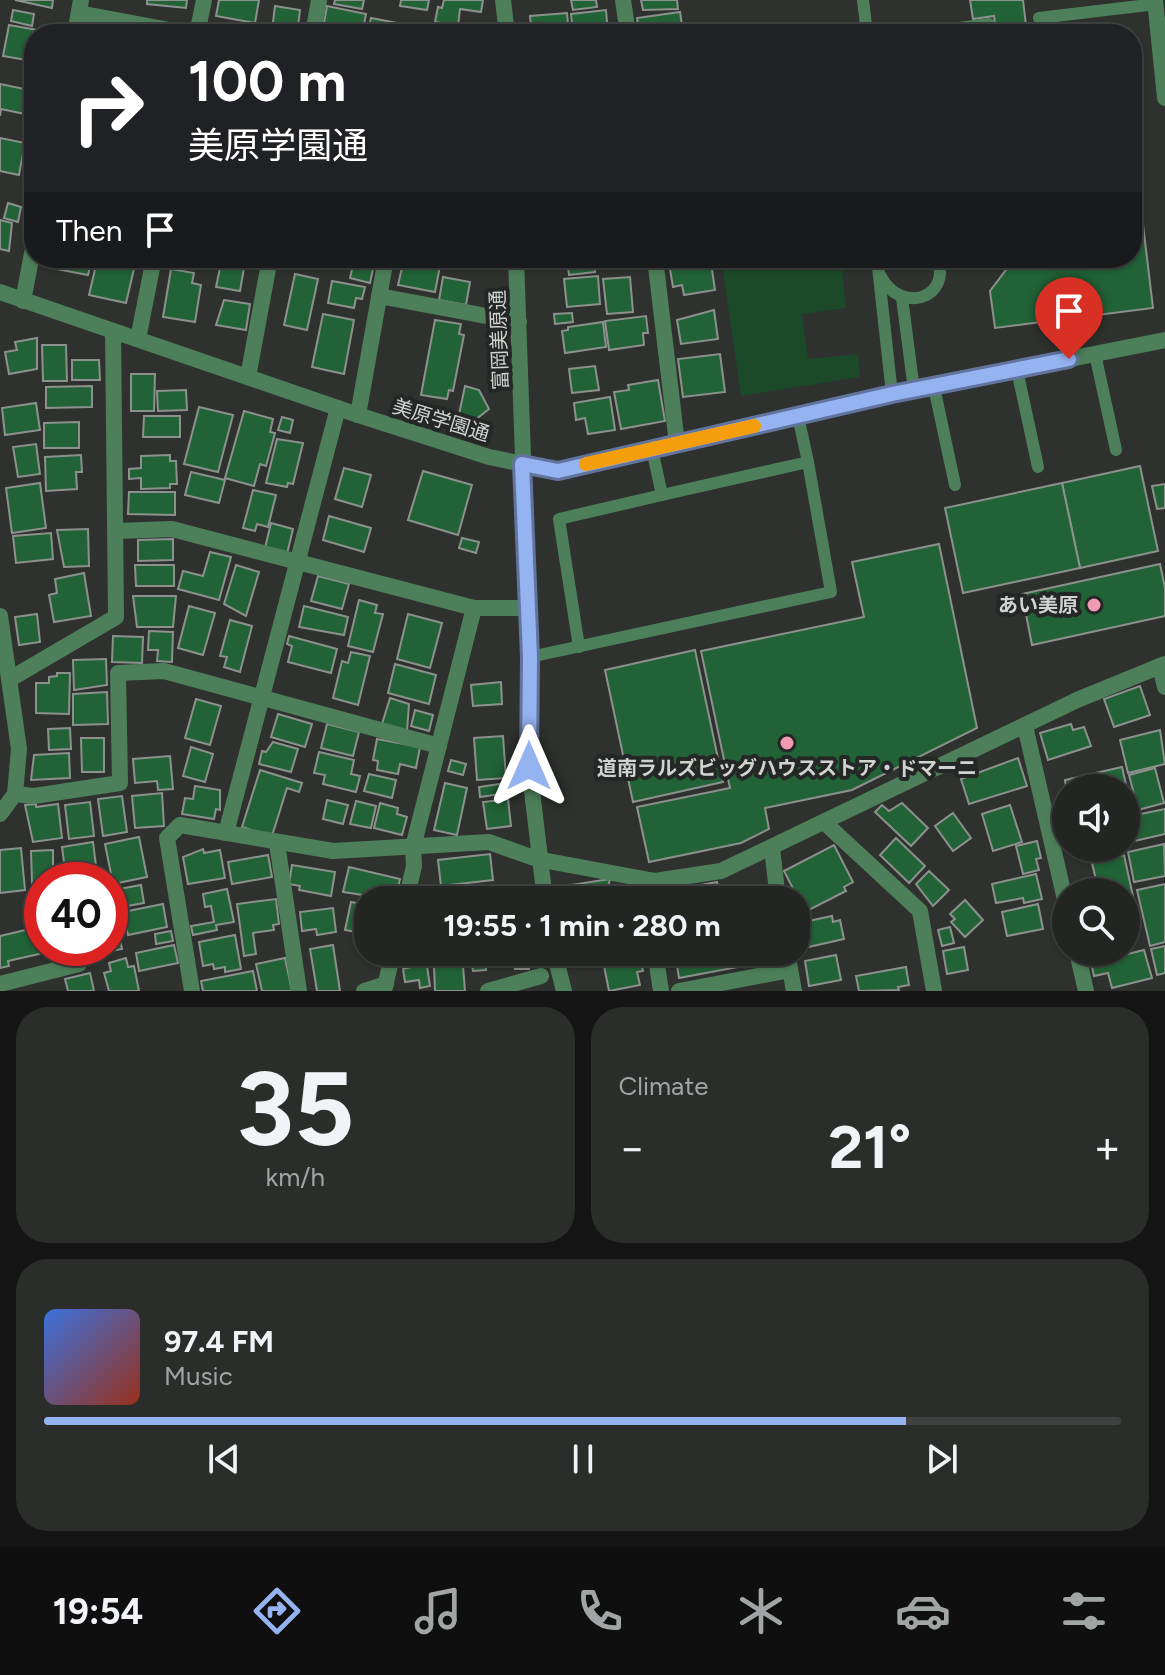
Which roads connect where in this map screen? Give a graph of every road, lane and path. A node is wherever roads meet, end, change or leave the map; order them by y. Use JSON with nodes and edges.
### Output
{"nodes":[{"id":1,"x":204,"y":0,"type":"edge"},
{"id":2,"x":319,"y":0,"type":"edge"},
{"id":3,"x":503,"y":0,"type":"edge"},
{"id":4,"x":623,"y":0,"type":"edge"},
{"id":5,"x":863,"y":0,"type":"edge"},
{"id":6,"x":1155,"y":2,"type":"edge"},
{"id":7,"x":80,"y":6,"type":"edge"},
{"id":8,"x":1039,"y":18,"type":"dead end"},
{"id":9,"x":151,"y":24,"type":"edge"},
{"id":10,"x":199,"y":24,"type":"edge"},
{"id":11,"x":315,"y":24,"type":"edge"},
{"id":12,"x":506,"y":24,"type":"edge"},
{"id":13,"x":627,"y":24,"type":"edge"},
{"id":14,"x":866,"y":24,"type":"edge"},
{"id":15,"x":1165,"y":98,"type":"edge"},
{"id":16,"x":29,"y":268,"type":"edge"},
{"id":17,"x":152,"y":268,"type":"edge"},
{"id":18,"x":268,"y":268,"type":"edge"},
{"id":19,"x":384,"y":268,"type":"edge"},
{"id":20,"x":516,"y":268,"type":"edge"},
{"id":21,"x":656,"y":268,"type":"edge"},
{"id":22,"x":878,"y":268,"type":"edge"},
{"id":23,"x":880,"y":268,"type":"edge"},
{"id":24,"x":939,"y":268,"type":"edge"},
{"id":25,"x":878,"y":272,"type":"junction"},
{"id":26,"x":0,"y":292,"type":"edge"},
{"id":27,"x":379,"y":296,"type":"junction"},
{"id":28,"x":902,"y":298,"type":"junction"},
{"id":29,"x":23,"y":301,"type":"junction"},
{"id":30,"x":519,"y":322,"type":"junction"},
{"id":31,"x":113,"y":331,"type":"junction"},
{"id":32,"x":138,"y":339,"type":"junction"},
{"id":33,"x":1165,"y":340,"type":"edge"},
{"id":34,"x":1095,"y":354,"type":"junction"},
{"id":35,"x":1017,"y":370,"type":"junction"},
{"id":36,"x":248,"y":377,"type":"junction"},
{"id":37,"x":934,"y":387,"type":"junction"},
{"id":38,"x":914,"y":390,"type":"junction"},
{"id":39,"x":892,"y":394,"type":"junction"},
{"id":40,"x":338,"y":408,"type":"junction"},
{"id":41,"x":358,"y":415,"type":"junction"},
{"id":42,"x":798,"y":416,"type":"junction"},
{"id":43,"x":677,"y":444,"type":"junction"},
{"id":44,"x":652,"y":449,"type":"junction"},
{"id":45,"x":1116,"y":450,"type":"dead end"},
{"id":46,"x":808,"y":462,"type":"junction"},
{"id":47,"x":522,"y":464,"type":"junction"},
{"id":48,"x":1038,"y":467,"type":"dead end"},
{"id":49,"x":955,"y":485,"type":"dead end"},
{"id":50,"x":662,"y":495,"type":"junction"},
{"id":51,"x":116,"y":531,"type":"junction"},
{"id":52,"x":298,"y":562,"type":"junction"},
{"id":53,"x":474,"y":608,"type":"junction"},
{"id":54,"x":528,"y":608,"type":"junction"},
{"id":55,"x":0,"y":616,"type":"edge"},
{"id":56,"x":579,"y":647,"type":"junction"},
{"id":57,"x":530,"y":657,"type":"junction"},
{"id":58,"x":1163,"y":665,"type":"edge"},
{"id":59,"x":10,"y":679,"type":"junction"},
{"id":60,"x":1165,"y":687,"type":"edge"},
{"id":61,"x":263,"y":701,"type":"junction"},
{"id":62,"x":1025,"y":726,"type":"junction"},
{"id":63,"x":439,"y":746,"type":"junction"},
{"id":64,"x":15,"y":794,"type":"junction"},
{"id":65,"x":0,"y":814,"type":"edge"},
{"id":66,"x":825,"y":823,"type":"junction"},
{"id":67,"x":226,"y":833,"type":"junction"},
{"id":68,"x":277,"y":843,"type":"junction"},
{"id":69,"x":413,"y":847,"type":"junction"},
{"id":70,"x":772,"y":848,"type":"junction"},
{"id":71,"x":537,"y":859,"type":"junction"},
{"id":72,"x":1060,"y":878,"type":"edge"},
{"id":73,"x":671,"y":880,"type":"junction"},
{"id":74,"x":409,"y":886,"type":"edge"},
{"id":75,"x":542,"y":886,"type":"edge"},
{"id":76,"x":670,"y":886,"type":"edge"},
{"id":77,"x":776,"y":886,"type":"edge"},
{"id":78,"x":71,"y":966,"type":"edge"},
{"id":79,"x":390,"y":966,"type":"edge"},
{"id":80,"x":558,"y":966,"type":"edge"},
{"id":81,"x":657,"y":966,"type":"edge"},
{"id":82,"x":789,"y":966,"type":"edge"},
{"id":83,"x":1080,"y":966,"type":"edge"},
{"id":84,"x":790,"y":970,"type":"junction"},
{"id":85,"x":541,"y":976,"type":"dead end"},
{"id":86,"x":0,"y":984,"type":"edge"},
{"id":87,"x":516,"y":986,"type":"edge"},
{"id":88,"x":385,"y":987,"type":"edge"},
{"id":89,"x":192,"y":991,"type":"edge"},
{"id":90,"x":299,"y":991,"type":"edge"},
{"id":91,"x":364,"y":991,"type":"edge"},
{"id":92,"x":488,"y":991,"type":"edge"},
{"id":93,"x":564,"y":991,"type":"edge"},
{"id":94,"x":661,"y":991,"type":"edge"},
{"id":95,"x":679,"y":991,"type":"edge"},
{"id":96,"x":794,"y":991,"type":"edge"},
{"id":97,"x":934,"y":991,"type":"edge"},
{"id":98,"x":1086,"y":991,"type":"edge"}],
"edges":[{"from":1,"to":10,"type":"street"},
{"from":2,"to":11,"type":"street"},
{"from":3,"to":12,"type":"street"},
{"from":4,"to":13,"type":"street"},
{"from":5,"to":14,"type":"lane"},
{"from":6,"to":8,"type":"lane"},
{"from":6,"to":15,"type":"street"},
{"from":7,"to":9,"type":"street"},
{"from":16,"to":29,"type":"street"},
{"from":17,"to":32,"type":"street"},
{"from":18,"to":36,"type":"street"},
{"from":19,"to":27,"type":"street"},
{"from":20,"to":30,"type":"street","name":"富岡美原通"},
{"from":21,"to":43,"type":"street"},
{"from":22,"to":25,"type":"lane"},
{"from":23,"to":25,"type":"lane"},
{"from":24,"to":28,"type":"lane"},
{"from":25,"to":28,"type":"lane"},
{"from":25,"to":39,"type":"lane"},
{"from":26,"to":29,"type":"street","name":"美原学園通"},
{"from":27,"to":30,"type":"street"},
{"from":27,"to":41,"type":"street"},
{"from":28,"to":38,"type":"lane"},
{"from":29,"to":31,"type":"street","name":"美原学園通"},
{"from":30,"to":47,"type":"street","name":"富岡美原通"},
{"from":31,"to":32,"type":"street","name":"美原学園通"},
{"from":31,"to":51,"type":"street"},
{"from":32,"to":36,"type":"street","name":"美原学園通"},
{"from":33,"to":34,"type":"street","name":"美原学園通"},
{"from":34,"to":35,"type":"street","name":"美原学園通"},
{"from":34,"to":45,"type":"lane"},
{"from":35,"to":37,"type":"street","name":"美原学園通"},
{"from":35,"to":48,"type":"lane"},
{"from":36,"to":40,"type":"street","name":"美原学園通"},
{"from":37,"to":38,"type":"street","name":"美原学園通"},
{"from":37,"to":49,"type":"lane"},
{"from":38,"to":39,"type":"street","name":"美原学園通"},
{"from":39,"to":42,"type":"street","name":"美原学園通"},
{"from":40,"to":41,"type":"street","name":"美原学園通"},
{"from":40,"to":52,"type":"street"},
{"from":41,"to":47,"type":"street","name":"美原学園通"},
{"from":42,"to":43,"type":"street","name":"美原学園通"},
{"from":42,"to":46,"type":"lane"},
{"from":43,"to":44,"type":"street","name":"美原学園通"},
{"from":44,"to":47,"type":"street","name":"美原学園通"},
{"from":44,"to":50,"type":"lane"},
{"from":46,"to":50,"type":"lane"},
{"from":46,"to":56,"type":"lane"},
{"from":47,"to":54,"type":"street","name":"富岡美原通"},
{"from":50,"to":56,"type":"lane"},
{"from":51,"to":52,"type":"street"},
{"from":51,"to":59,"type":"street"},
{"from":52,"to":53,"type":"street"},
{"from":52,"to":61,"type":"street"},
{"from":53,"to":54,"type":"street"},
{"from":53,"to":63,"type":"street"},
{"from":54,"to":57,"type":"street","name":"富岡美原通"},
{"from":55,"to":59,"type":"street"},
{"from":56,"to":57,"type":"lane"},
{"from":57,"to":71,"type":"street","name":"富岡美原通"},
{"from":58,"to":60,"type":"street"},
{"from":58,"to":62,"type":"street"},
{"from":59,"to":64,"type":"street"},
{"from":61,"to":63,"type":"street"},
{"from":61,"to":64,"type":"street"},
{"from":61,"to":67,"type":"street"},
{"from":62,"to":66,"type":"street"},
{"from":62,"to":72,"type":"street"},
{"from":63,"to":69,"type":"street"},
{"from":64,"to":65,"type":"street"},
{"from":66,"to":70,"type":"street"},
{"from":66,"to":97,"type":"street"},
{"from":67,"to":68,"type":"street"},
{"from":67,"to":89,"type":"street"},
{"from":68,"to":69,"type":"street"},
{"from":68,"to":90,"type":"street"},
{"from":69,"to":71,"type":"street"},
{"from":69,"to":74,"type":"street"},
{"from":70,"to":73,"type":"street"},
{"from":70,"to":77,"type":"street"},
{"from":71,"to":73,"type":"street"},
{"from":71,"to":75,"type":"street","name":"富岡美原通"},
{"from":73,"to":76,"type":"street"},
{"from":78,"to":86,"type":"street"},
{"from":79,"to":88,"type":"street"},
{"from":80,"to":93,"type":"street"},
{"from":81,"to":94,"type":"street"},
{"from":82,"to":84,"type":"street"},
{"from":83,"to":98,"type":"street"},
{"from":84,"to":95,"type":"street"},
{"from":84,"to":96,"type":"street"},
{"from":85,"to":87,"type":"street"},
{"from":87,"to":92,"type":"street"},
{"from":88,"to":91,"type":"street"}]}
